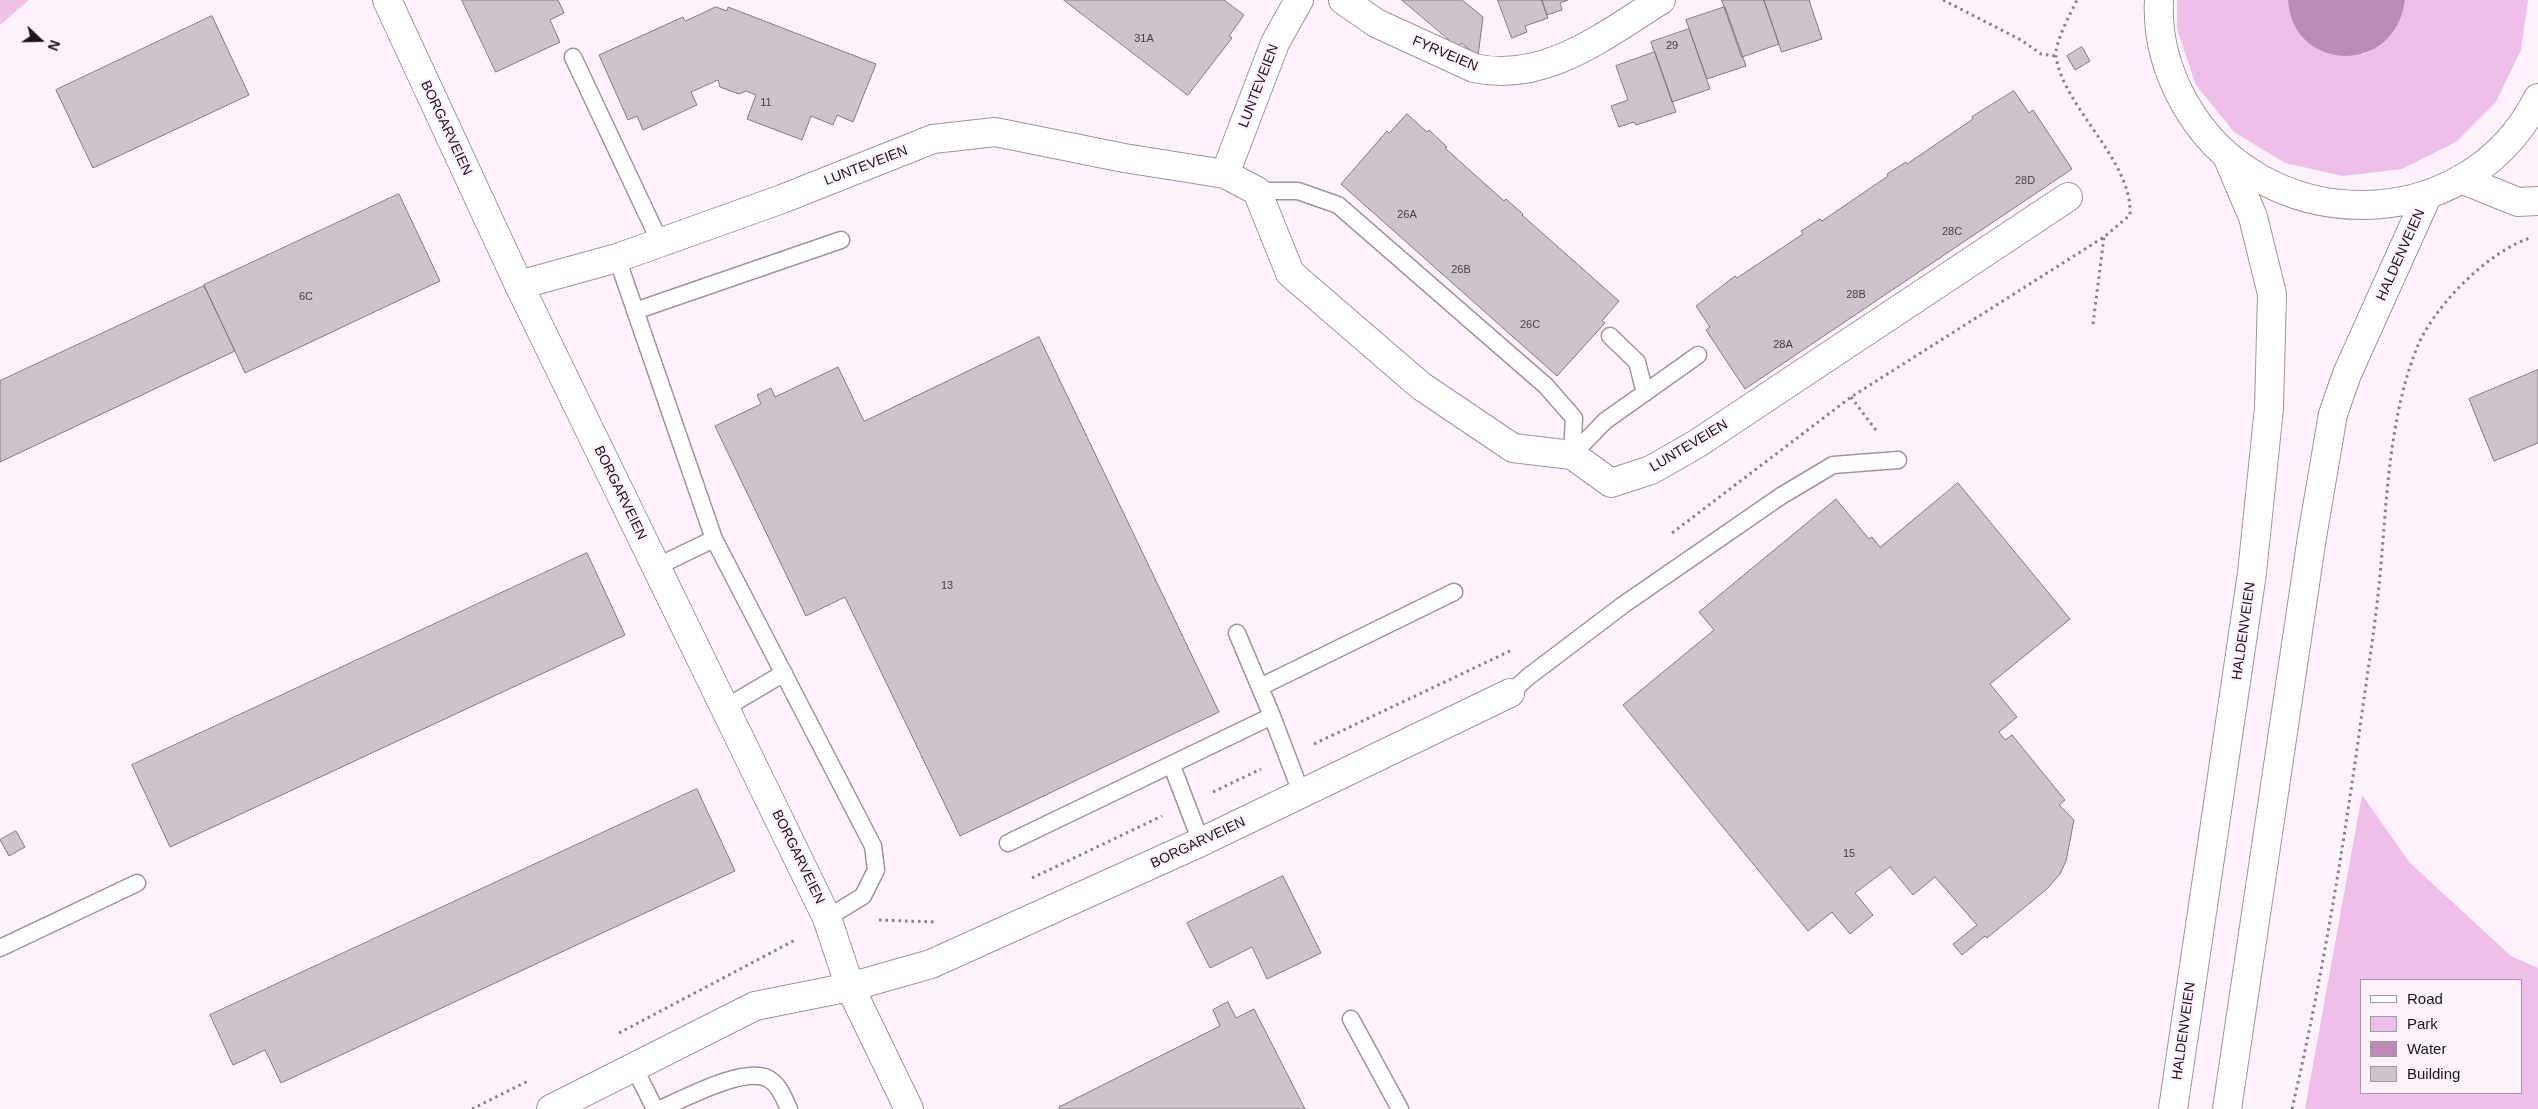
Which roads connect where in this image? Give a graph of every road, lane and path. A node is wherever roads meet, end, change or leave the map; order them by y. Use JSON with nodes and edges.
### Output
{"nodes":[{"id":1,"x":387,"y":0,"type":"edge"},
{"id":2,"x":1299,"y":0,"type":"edge"},
{"id":3,"x":1343,"y":0,"type":"edge"},
{"id":4,"x":1661,"y":0,"type":"edge"},
{"id":5,"x":1943,"y":0,"type":"edge"},
{"id":6,"x":2077,"y":0,"type":"edge"},
{"id":7,"x":2159,"y":0,"type":"edge"},
{"id":8,"x":2056,"y":56,"type":"junction"},
{"id":9,"x":573,"y":57,"type":"dead end"},
{"id":10,"x":2537,"y":106,"type":"edge"},
{"id":11,"x":2227,"y":156,"type":"junction"},
{"id":12,"x":1225,"y":174,"type":"junction"},
{"id":13,"x":2461,"y":179,"type":"junction"},
{"id":14,"x":1258,"y":191,"type":"junction"},
{"id":15,"x":2428,"y":194,"type":"junction"},
{"id":16,"x":2068,"y":197,"type":"dead end"},
{"id":17,"x":2538,"y":201,"type":"edge"},
{"id":18,"x":2538,"y":235,"type":"edge"},
{"id":19,"x":2104,"y":236,"type":"junction"},
{"id":20,"x":841,"y":240,"type":"dead end"},
{"id":21,"x":660,"y":242,"type":"junction"},
{"id":22,"x":617,"y":258,"type":"junction"},
{"id":23,"x":519,"y":285,"type":"junction"},
{"id":24,"x":635,"y":311,"type":"junction"},
{"id":25,"x":2093,"y":324,"type":"dead end"},
{"id":26,"x":1610,"y":336,"type":"dead end"},
{"id":27,"x":1698,"y":355,"type":"dead end"},
{"id":28,"x":1645,"y":393,"type":"junction"},
{"id":29,"x":1851,"y":398,"type":"junction"},
{"id":30,"x":1572,"y":455,"type":"junction"},
{"id":31,"x":1898,"y":460,"type":"joint"},
{"id":32,"x":1669,"y":535,"type":"dead end"},
{"id":33,"x":714,"y":539,"type":"junction"},
{"id":34,"x":656,"y":567,"type":"junction"},
{"id":35,"x":1454,"y":592,"type":"dead end"},
{"id":36,"x":1237,"y":633,"type":"dead end"},
{"id":37,"x":1514,"y":648,"type":"dead end"},
{"id":38,"x":784,"y":673,"type":"junction"},
{"id":39,"x":1260,"y":687,"type":"junction"},
{"id":40,"x":1510,"y":693,"type":"joint"},
{"id":41,"x":725,"y":708,"type":"junction"},
{"id":42,"x":1272,"y":716,"type":"junction"},
{"id":43,"x":1288,"y":756,"type":"junction"},
{"id":44,"x":1172,"y":766,"type":"junction"},
{"id":45,"x":1302,"y":794,"type":"junction"},
{"id":46,"x":1186,"y":804,"type":"junction"},
{"id":47,"x":1201,"y":842,"type":"junction"},
{"id":48,"x":1008,"y":843,"type":"dead end"},
{"id":49,"x":1026,"y":880,"type":"dead end"},
{"id":50,"x":137,"y":883,"type":"dead end"},
{"id":51,"x":828,"y":918,"type":"junction"},
{"id":52,"x":946,"y":918,"type":"dead end"},
{"id":53,"x":0,"y":948,"type":"edge"},
{"id":54,"x":850,"y":987,"type":"junction"},
{"id":55,"x":1352,"y":1019,"type":"dead end"},
{"id":56,"x":617,"y":1034,"type":"dead end"},
{"id":57,"x":634,"y":1067,"type":"junction"},
{"id":58,"x":538,"y":1075,"type":"dead end"},
{"id":59,"x":472,"y":1109,"type":"edge"},
{"id":60,"x":551,"y":1109,"type":"edge"},
{"id":61,"x":655,"y":1109,"type":"edge"},
{"id":62,"x":660,"y":1109,"type":"edge"},
{"id":63,"x":790,"y":1109,"type":"edge"},
{"id":64,"x":908,"y":1109,"type":"edge"},
{"id":65,"x":1400,"y":1109,"type":"edge"},
{"id":66,"x":2173,"y":1109,"type":"edge"},
{"id":67,"x":2228,"y":1109,"type":"edge"},
{"id":68,"x":2292,"y":1109,"type":"edge"}],
"edges":[{"from":1,"to":23,"type":"main road","name":"BORGARVEIEN"},
{"from":2,"to":12,"type":"main road","name":"LUNTEVEIEN"},
{"from":3,"to":4,"type":"main road","name":"FYRVEIEN"},
{"from":5,"to":8,"type":"path"},
{"from":6,"to":8,"type":"path"},
{"from":7,"to":11,"type":"main road"},
{"from":8,"to":19,"type":"path"},
{"from":9,"to":21,"type":"lane"},
{"from":10,"to":13,"type":"main road"},
{"from":11,"to":15,"type":"main road"},
{"from":11,"to":66,"type":"main road","name":"HALDENVEIEN"},
{"from":12,"to":14,"type":"main road","name":"LUNTEVEIEN"},
{"from":12,"to":21,"type":"main road","name":"LUNTEVEIEN"},
{"from":13,"to":15,"type":"main road"},
{"from":13,"to":17,"type":"main road"},
{"from":14,"to":30,"type":"main road","name":"LUNTEVEIEN"},
{"from":14,"to":30,"type":"lane"},
{"from":15,"to":67,"type":"main road","name":"HALDENVEIEN"},
{"from":16,"to":30,"type":"main road","name":"LUNTEVEIEN"},
{"from":18,"to":68,"type":"path"},
{"from":19,"to":25,"type":"path"},
{"from":19,"to":29,"type":"path"},
{"from":20,"to":24,"type":"lane"},
{"from":21,"to":22,"type":"main road","name":"LUNTEVEIEN"},
{"from":22,"to":23,"type":"main road","name":"LUNTEVEIEN"},
{"from":22,"to":24,"type":"lane"},
{"from":23,"to":34,"type":"main road","name":"BORGARVEIEN"},
{"from":24,"to":33,"type":"lane"},
{"from":26,"to":28,"type":"lane"},
{"from":27,"to":28,"type":"lane"},
{"from":28,"to":30,"type":"lane"},
{"from":29,"to":31,"type":"path"},
{"from":29,"to":32,"type":"path"},
{"from":31,"to":40,"type":"lane"},
{"from":33,"to":34,"type":"lane"},
{"from":33,"to":38,"type":"lane"},
{"from":34,"to":41,"type":"main road","name":"BORGARVEIEN"},
{"from":35,"to":39,"type":"lane"},
{"from":36,"to":39,"type":"lane"},
{"from":37,"to":43,"type":"path"},
{"from":38,"to":41,"type":"lane"},
{"from":38,"to":51,"type":"lane"},
{"from":39,"to":42,"type":"lane"},
{"from":40,"to":45,"type":"main road","name":"BORGARVEIEN"},
{"from":41,"to":51,"type":"main road","name":"BORGARVEIEN"},
{"from":42,"to":43,"type":"lane"},
{"from":42,"to":44,"type":"lane"},
{"from":43,"to":45,"type":"lane"},
{"from":43,"to":46,"type":"path"},
{"from":44,"to":46,"type":"lane"},
{"from":44,"to":48,"type":"lane"},
{"from":45,"to":47,"type":"main road","name":"BORGARVEIEN"},
{"from":46,"to":47,"type":"lane"},
{"from":46,"to":49,"type":"path"},
{"from":47,"to":54,"type":"main road","name":"BORGARVEIEN"},
{"from":50,"to":53,"type":"lane"},
{"from":51,"to":52,"type":"path"},
{"from":51,"to":54,"type":"main road","name":"BORGARVEIEN"},
{"from":51,"to":56,"type":"path"},
{"from":54,"to":57,"type":"main road","name":"BORGARVEIEN"},
{"from":54,"to":64,"type":"main road","name":"BORGARVEIEN"},
{"from":55,"to":65,"type":"lane"},
{"from":57,"to":60,"type":"main road","name":"BORGARVEIEN"},
{"from":57,"to":61,"type":"lane"},
{"from":58,"to":59,"type":"path"},
{"from":62,"to":63,"type":"lane"}]}
